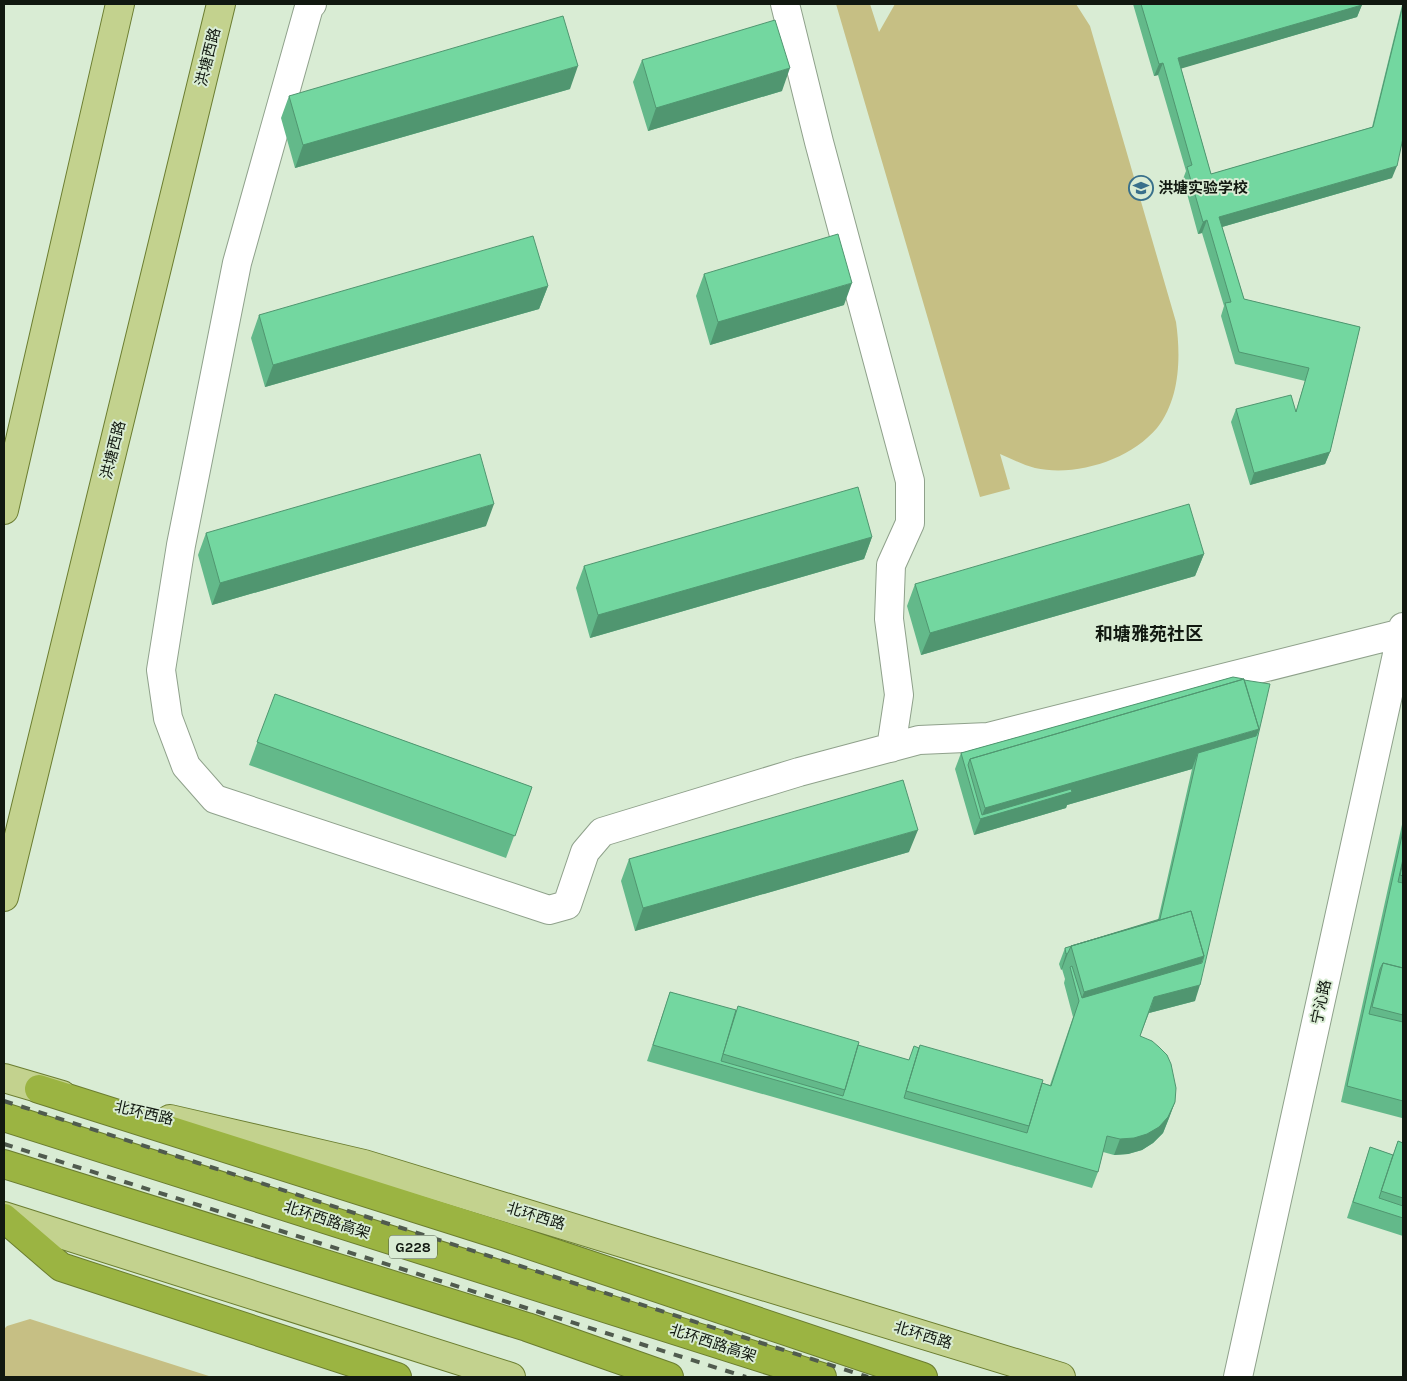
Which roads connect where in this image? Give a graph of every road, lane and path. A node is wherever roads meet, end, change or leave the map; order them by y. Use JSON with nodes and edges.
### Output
{"nodes":[{"id":1,"x":120,"y":4,"type":"edge"},
{"id":2,"x":221,"y":4,"type":"edge"},
{"id":3,"x":312,"y":4,"type":"edge"},
{"id":4,"x":785,"y":4,"type":"edge"},
{"id":5,"x":4,"y":510,"type":"edge"},
{"id":6,"x":1403,"y":630,"type":"edge"},
{"id":7,"x":1396,"y":694,"type":"edge"},
{"id":8,"x":891,"y":748,"type":"junction"},
{"id":9,"x":4,"y":897,"type":"edge"},
{"id":10,"x":4,"y":1078,"type":"edge"},
{"id":11,"x":39,"y":1090,"type":"junction"},
{"id":12,"x":4,"y":1117,"type":"edge"},
{"id":13,"x":4,"y":1164,"type":"edge"},
{"id":14,"x":4,"y":1217,"type":"edge"},
{"id":15,"x":397,"y":1377,"type":"edge"},
{"id":16,"x":511,"y":1377,"type":"edge"},
{"id":17,"x":669,"y":1377,"type":"edge"},
{"id":18,"x":822,"y":1377,"type":"edge"},
{"id":19,"x":923,"y":1377,"type":"edge"},
{"id":20,"x":1061,"y":1377,"type":"edge"},
{"id":21,"x":1238,"y":1377,"type":"edge"}],
"edges":[{"from":1,"to":5,"type":"main road"},
{"from":2,"to":9,"type":"main road","name":"洪塘西路"},
{"from":3,"to":8,"type":"street"},
{"from":4,"to":8,"type":"street"},
{"from":6,"to":7,"type":"street","name":"宁沁路"},
{"from":6,"to":8,"type":"street"},
{"from":7,"to":21,"type":"street","name":"宁沁路"},
{"from":10,"to":11,"type":"main road","name":"北环西路"},
{"from":11,"to":19,"type":"highway"},
{"from":11,"to":20,"type":"main road","name":"北环西路"},
{"from":12,"to":18,"type":"highway","name":"北环西路高架","number":"G228"},
{"from":13,"to":17,"type":"highway"},
{"from":14,"to":15,"type":"highway"},
{"from":14,"to":16,"type":"main road"}]}
